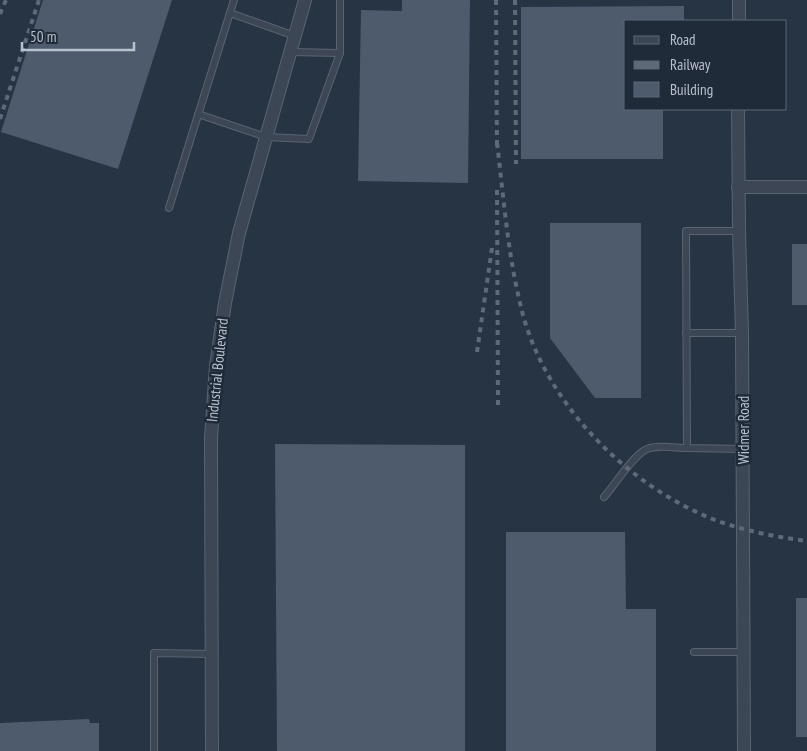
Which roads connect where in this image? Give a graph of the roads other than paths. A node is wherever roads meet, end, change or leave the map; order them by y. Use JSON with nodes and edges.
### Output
{"nodes":[{"id":1,"x":234,"y":0,"type":"edge"},
{"id":2,"x":305,"y":0,"type":"edge"},
{"id":3,"x":340,"y":0,"type":"edge"},
{"id":4,"x":738,"y":0,"type":"edge"},
{"id":5,"x":230,"y":12,"type":"junction"},
{"id":6,"x":738,"y":20,"type":"edge"},
{"id":7,"x":295,"y":36,"type":"junction"},
{"id":8,"x":290,"y":52,"type":"junction"},
{"id":9,"x":340,"y":53,"type":"junction"},
{"id":10,"x":738,"y":110,"type":"edge"},
{"id":11,"x":198,"y":114,"type":"junction"},
{"id":12,"x":266,"y":137,"type":"junction"},
{"id":13,"x":738,"y":187,"type":"junction"},
{"id":14,"x":807,"y":187,"type":"edge"},
{"id":15,"x":169,"y":208,"type":"dead end"},
{"id":16,"x":739,"y":231,"type":"junction"},
{"id":17,"x":686,"y":333,"type":"junction"},
{"id":18,"x":742,"y":333,"type":"junction"},
{"id":19,"x":687,"y":448,"type":"junction"},
{"id":20,"x":743,"y":449,"type":"junction"},
{"id":21,"x":604,"y":497,"type":"dead end"},
{"id":22,"x":694,"y":652,"type":"dead end"},
{"id":23,"x":744,"y":652,"type":"junction"},
{"id":24,"x":211,"y":654,"type":"junction"},
{"id":25,"x":154,"y":751,"type":"edge"},
{"id":26,"x":212,"y":751,"type":"edge"},
{"id":27,"x":744,"y":751,"type":"edge"}],
"edges":[{"from":1,"to":5,"type":"lane"},
{"from":2,"to":7,"type":"street","name":"Industrial Boulevard"},
{"from":3,"to":9,"type":"lane"},
{"from":4,"to":6,"type":"street"},
{"from":5,"to":7,"type":"lane"},
{"from":5,"to":11,"type":"lane"},
{"from":7,"to":8,"type":"street","name":"Industrial Boulevard"},
{"from":8,"to":9,"type":"lane"},
{"from":8,"to":12,"type":"street","name":"Industrial Boulevard"},
{"from":9,"to":12,"type":"lane"},
{"from":10,"to":13,"type":"street","name":"Widmer Road"},
{"from":11,"to":12,"type":"lane"},
{"from":11,"to":15,"type":"lane"},
{"from":12,"to":24,"type":"street","name":"Industrial Boulevard"},
{"from":13,"to":14,"type":"street"},
{"from":13,"to":16,"type":"street","name":"Widmer Road"},
{"from":16,"to":17,"type":"lane"},
{"from":16,"to":18,"type":"street","name":"Widmer Road"},
{"from":17,"to":18,"type":"lane"},
{"from":17,"to":19,"type":"lane"},
{"from":18,"to":20,"type":"street","name":"Widmer Road"},
{"from":19,"to":20,"type":"lane"},
{"from":19,"to":21,"type":"lane"},
{"from":20,"to":23,"type":"street","name":"Widmer Road"},
{"from":22,"to":23,"type":"lane"},
{"from":23,"to":27,"type":"street","name":"Widmer Road"},
{"from":24,"to":25,"type":"lane"},
{"from":24,"to":26,"type":"street","name":"Industrial Boulevard"}]}
